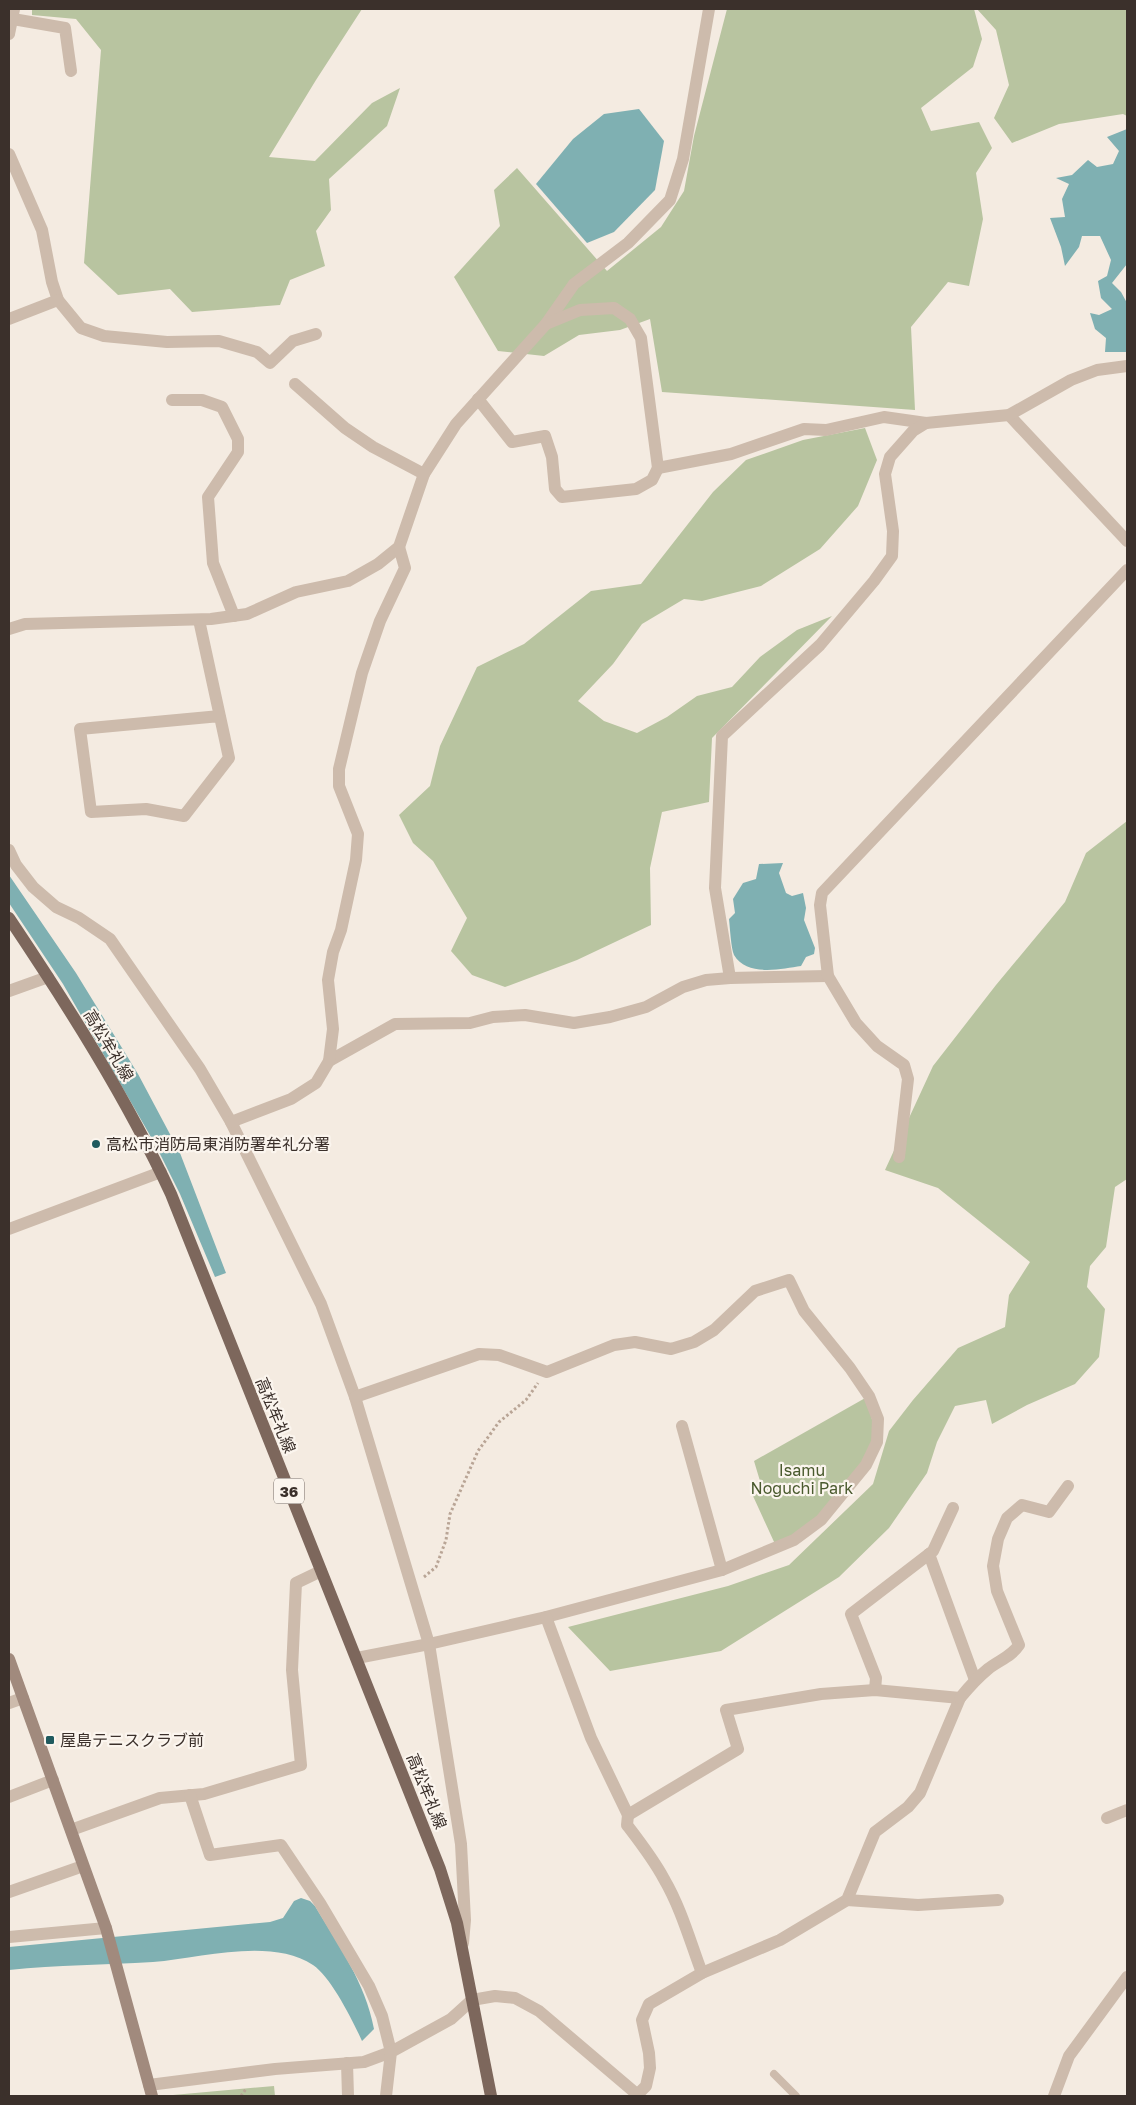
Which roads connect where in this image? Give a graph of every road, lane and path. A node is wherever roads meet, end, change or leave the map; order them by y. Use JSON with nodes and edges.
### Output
{"nodes":[{"id":1,"x":710,"y":9,"type":"edge"},
{"id":2,"x":12,"y":16,"type":"edge"},
{"id":3,"x":9,"y":34,"type":"edge"},
{"id":4,"x":72,"y":71,"type":"dead end"},
{"id":5,"x":9,"y":154,"type":"edge"},
{"id":6,"x":58,"y":300,"type":"junction"},
{"id":7,"x":9,"y":319,"type":"edge"},
{"id":8,"x":546,"y":324,"type":"junction"},
{"id":9,"x":316,"y":334,"type":"dead end"},
{"id":10,"x":1127,"y":366,"type":"edge"},
{"id":11,"x":295,"y":384,"type":"dead end"},
{"id":12,"x":478,"y":399,"type":"junction"},
{"id":13,"x":172,"y":400,"type":"dead end"},
{"id":14,"x":1009,"y":415,"type":"junction"},
{"id":15,"x":926,"y":423,"type":"junction"},
{"id":16,"x":658,"y":468,"type":"junction"},
{"id":17,"x":424,"y":474,"type":"junction"},
{"id":18,"x":1127,"y":541,"type":"edge"},
{"id":19,"x":399,"y":547,"type":"junction"},
{"id":20,"x":1127,"y":570,"type":"edge"},
{"id":21,"x":234,"y":616,"type":"junction"},
{"id":22,"x":199,"y":620,"type":"junction"},
{"id":23,"x":9,"y":629,"type":"edge"},
{"id":24,"x":220,"y":716,"type":"junction"},
{"id":25,"x":9,"y":850,"type":"edge"},
{"id":26,"x":9,"y":918,"type":"edge"},
{"id":27,"x":828,"y":976,"type":"junction"},
{"id":28,"x":48,"y":977,"type":"junction"},
{"id":29,"x":730,"y":978,"type":"junction"},
{"id":30,"x":9,"y":991,"type":"edge"},
{"id":31,"x":329,"y":1061,"type":"junction"},
{"id":32,"x":231,"y":1122,"type":"junction"},
{"id":33,"x":899,"y":1157,"type":"dead end"},
{"id":34,"x":161,"y":1172,"type":"junction"},
{"id":35,"x":9,"y":1229,"type":"edge"},
{"id":36,"x":547,"y":1372,"type":"junction"},
{"id":37,"x":355,"y":1397,"type":"junction"},
{"id":38,"x":682,"y":1426,"type":"dead end"},
{"id":39,"x":1068,"y":1486,"type":"dead end"},
{"id":40,"x":953,"y":1508,"type":"dead end"},
{"id":41,"x":929,"y":1554,"type":"junction"},
{"id":42,"x":722,"y":1570,"type":"junction"},
{"id":43,"x":321,"y":1572,"type":"junction"},
{"id":44,"x":412,"y":1587,"type":"junction"},
{"id":45,"x":546,"y":1616,"type":"junction"},
{"id":46,"x":429,"y":1644,"type":"junction"},
{"id":47,"x":357,"y":1658,"type":"junction"},
{"id":48,"x":9,"y":1659,"type":"edge"},
{"id":49,"x":975,"y":1680,"type":"junction"},
{"id":50,"x":875,"y":1690,"type":"junction"},
{"id":51,"x":23,"y":1698,"type":"junction"},
{"id":52,"x":960,"y":1698,"type":"junction"},
{"id":53,"x":9,"y":1704,"type":"edge"},
{"id":54,"x":54,"y":1780,"type":"junction"},
{"id":55,"x":190,"y":1795,"type":"junction"},
{"id":56,"x":9,"y":1797,"type":"edge"},
{"id":57,"x":1127,"y":1810,"type":"edge"},
{"id":58,"x":628,"y":1815,"type":"junction"},
{"id":59,"x":1107,"y":1818,"type":"dead end"},
{"id":60,"x":71,"y":1830,"type":"junction"},
{"id":61,"x":83,"y":1866,"type":"junction"},
{"id":62,"x":9,"y":1892,"type":"edge"},
{"id":63,"x":847,"y":1900,"type":"junction"},
{"id":64,"x":998,"y":1900,"type":"dead end"},
{"id":65,"x":107,"y":1931,"type":"junction"},
{"id":66,"x":9,"y":1937,"type":"edge"},
{"id":67,"x":463,"y":1951,"type":"junction"},
{"id":68,"x":702,"y":1972,"type":"junction"},
{"id":69,"x":1127,"y":1977,"type":"edge"},
{"id":70,"x":472,"y":2000,"type":"junction"},
{"id":71,"x":391,"y":2052,"type":"junction"},
{"id":72,"x":348,"y":2063,"type":"junction"},
{"id":73,"x":774,"y":2074,"type":"dead end"},
{"id":74,"x":246,"y":2089,"type":"dead end"},
{"id":75,"x":151,"y":2090,"type":"edge"},
{"id":76,"x":638,"y":2095,"type":"edge"},
{"id":77,"x":242,"y":2096,"type":"edge"},
{"id":78,"x":348,"y":2096,"type":"edge"},
{"id":79,"x":386,"y":2096,"type":"edge"},
{"id":80,"x":491,"y":2096,"type":"edge"},
{"id":81,"x":796,"y":2096,"type":"edge"},
{"id":82,"x":1054,"y":2096,"type":"edge"}],
"edges":[{"from":1,"to":8,"type":"street"},
{"from":2,"to":3,"type":"street"},
{"from":2,"to":4,"type":"street"},
{"from":5,"to":6,"type":"street"},
{"from":6,"to":7,"type":"street"},
{"from":6,"to":9,"type":"street"},
{"from":8,"to":12,"type":"street"},
{"from":8,"to":16,"type":"street"},
{"from":10,"to":14,"type":"street"},
{"from":11,"to":17,"type":"street"},
{"from":12,"to":16,"type":"street"},
{"from":12,"to":17,"type":"street"},
{"from":13,"to":21,"type":"street"},
{"from":14,"to":15,"type":"street"},
{"from":14,"to":18,"type":"street"},
{"from":15,"to":16,"type":"street"},
{"from":15,"to":29,"type":"street"},
{"from":17,"to":19,"type":"street"},
{"from":19,"to":21,"type":"street"},
{"from":19,"to":31,"type":"street"},
{"from":20,"to":27,"type":"street"},
{"from":21,"to":22,"type":"street"},
{"from":22,"to":23,"type":"street"},
{"from":22,"to":24,"type":"street"},
{"from":24,"to":24,"type":"street"},
{"from":25,"to":32,"type":"street"},
{"from":26,"to":28,"type":"main road","name":"高松牟礼線","number":"36"},
{"from":27,"to":29,"type":"street"},
{"from":27,"to":33,"type":"street"},
{"from":28,"to":30,"type":"street"},
{"from":28,"to":34,"type":"main road","name":"高松牟礼線","number":"36"},
{"from":29,"to":31,"type":"street"},
{"from":31,"to":32,"type":"street"},
{"from":32,"to":37,"type":"street"},
{"from":34,"to":35,"type":"street"},
{"from":34,"to":43,"type":"main road","name":"高松牟礼線","number":"36"},
{"from":36,"to":37,"type":"street"},
{"from":36,"to":42,"type":"street"},
{"from":36,"to":44,"type":"path"},
{"from":37,"to":44,"type":"street"},
{"from":38,"to":42,"type":"street"},
{"from":39,"to":49,"type":"street"},
{"from":40,"to":41,"type":"street"},
{"from":41,"to":49,"type":"street"},
{"from":41,"to":50,"type":"street"},
{"from":42,"to":45,"type":"street"},
{"from":43,"to":47,"type":"main road","name":"高松牟礼線","number":"36"},
{"from":43,"to":55,"type":"street"},
{"from":44,"to":46,"type":"street"},
{"from":45,"to":46,"type":"street"},
{"from":45,"to":58,"type":"street"},
{"from":46,"to":47,"type":"street"},
{"from":46,"to":67,"type":"street"},
{"from":47,"to":67,"type":"main road","name":"高松牟礼線","number":"36"},
{"from":48,"to":51,"type":"street"},
{"from":49,"to":52,"type":"street"},
{"from":50,"to":52,"type":"street"},
{"from":50,"to":58,"type":"street"},
{"from":51,"to":53,"type":"street"},
{"from":51,"to":54,"type":"street"},
{"from":52,"to":63,"type":"street"},
{"from":54,"to":56,"type":"street"},
{"from":54,"to":60,"type":"street"},
{"from":55,"to":60,"type":"street"},
{"from":55,"to":71,"type":"street"},
{"from":57,"to":59,"type":"street"},
{"from":58,"to":68,"type":"street"},
{"from":60,"to":61,"type":"street"},
{"from":61,"to":62,"type":"street"},
{"from":61,"to":65,"type":"street"},
{"from":63,"to":64,"type":"street"},
{"from":63,"to":68,"type":"street"},
{"from":65,"to":66,"type":"street"},
{"from":65,"to":75,"type":"street"},
{"from":67,"to":70,"type":"main road","name":"高松牟礼線","number":"36"},
{"from":68,"to":76,"type":"street"},
{"from":69,"to":82,"type":"street"},
{"from":70,"to":71,"type":"street"},
{"from":70,"to":76,"type":"street"},
{"from":70,"to":80,"type":"main road","name":"高松牟礼線","number":"36"},
{"from":71,"to":72,"type":"street"},
{"from":71,"to":79,"type":"street"},
{"from":72,"to":75,"type":"street"},
{"from":72,"to":78,"type":"street"},
{"from":73,"to":81,"type":"lane"},
{"from":74,"to":77,"type":"path"}]}
